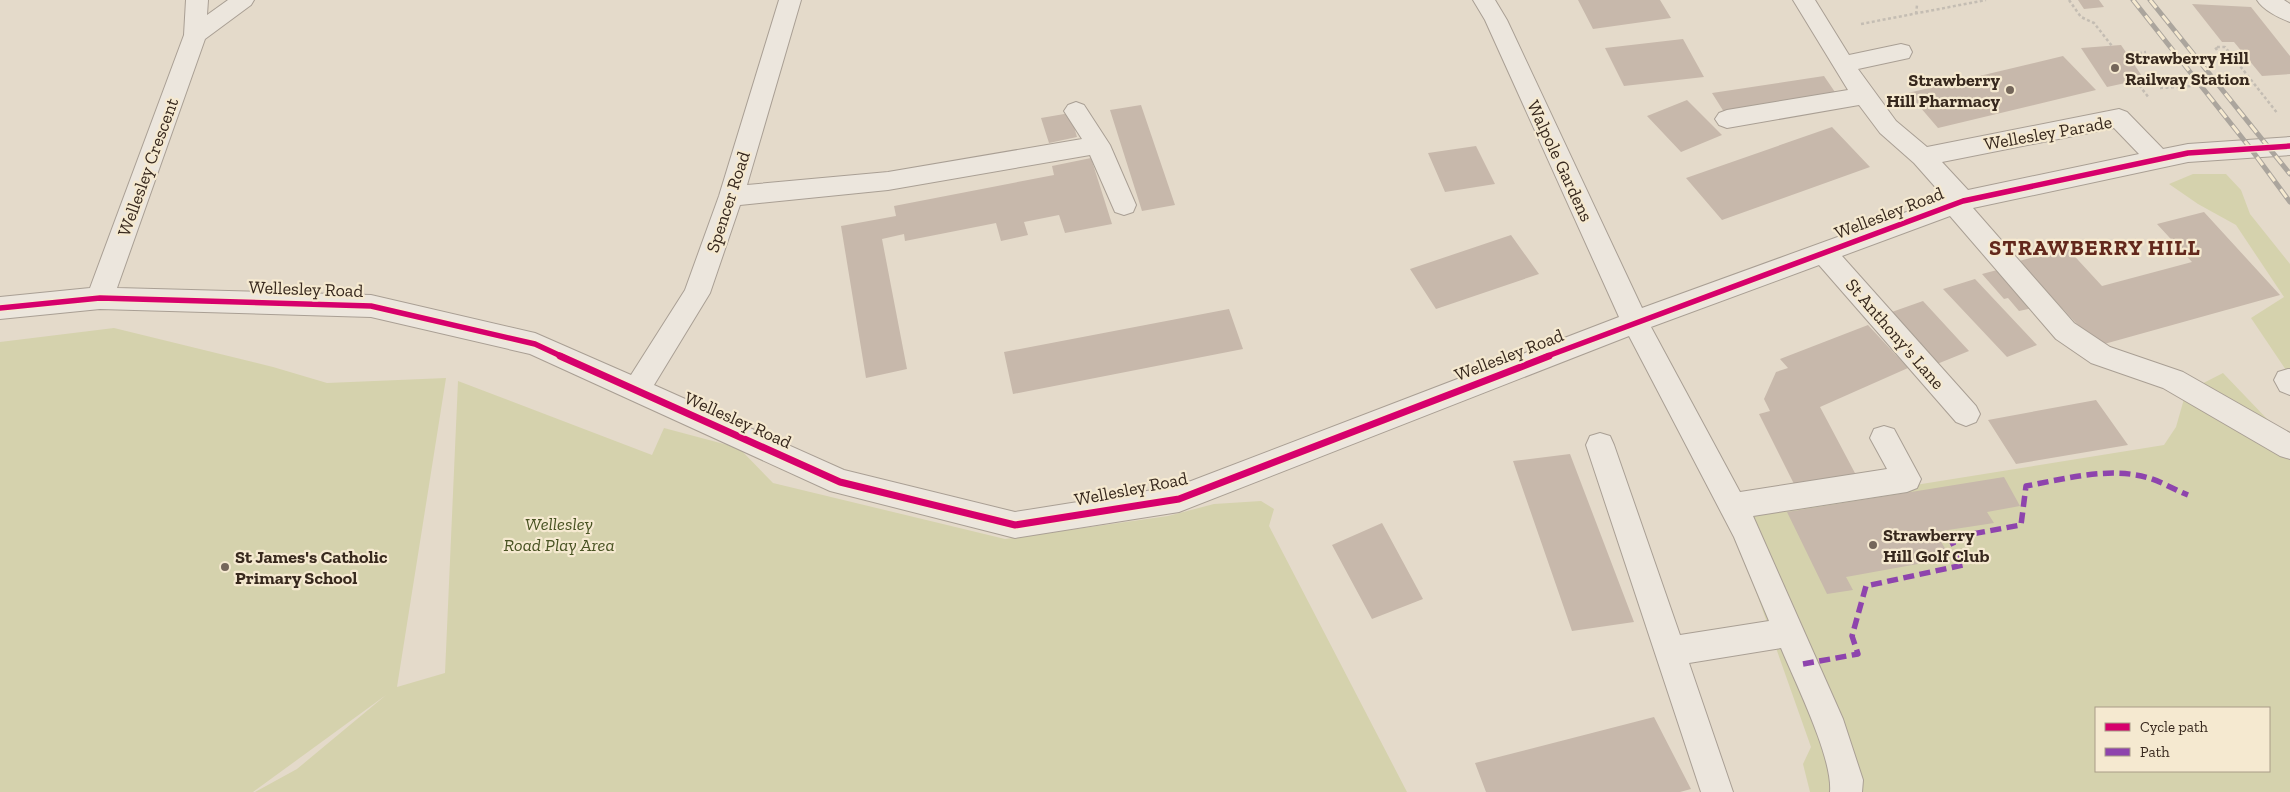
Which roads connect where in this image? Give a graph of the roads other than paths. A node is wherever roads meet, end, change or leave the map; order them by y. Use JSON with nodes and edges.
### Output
{"nodes":[{"id":1,"x":197,"y":0,"type":"edge"},
{"id":2,"x":243,"y":0,"type":"edge"},
{"id":3,"x":790,"y":0,"type":"edge"},
{"id":4,"x":1484,"y":0,"type":"edge"},
{"id":5,"x":1804,"y":0,"type":"edge"},
{"id":6,"x":2268,"y":0,"type":"edge"},
{"id":7,"x":2290,"y":14,"type":"edge"},
{"id":8,"x":195,"y":35,"type":"junction"},
{"id":9,"x":1901,"y":52,"type":"dead end"},
{"id":10,"x":1843,"y":64,"type":"junction"},
{"id":11,"x":1864,"y":96,"type":"junction"},
{"id":12,"x":1076,"y":111,"type":"dead end"},
{"id":13,"x":1727,"y":119,"type":"dead end"},
{"id":14,"x":1098,"y":145,"type":"junction"},
{"id":15,"x":2290,"y":146,"type":"edge"},
{"id":16,"x":1923,"y":157,"type":"junction"},
{"id":17,"x":2158,"y":159,"type":"junction"},
{"id":18,"x":731,"y":196,"type":"junction"},
{"id":19,"x":1959,"y":203,"type":"junction"},
{"id":20,"x":1124,"y":205,"type":"dead end"},
{"id":21,"x":1825,"y":254,"type":"junction"},
{"id":22,"x":100,"y":298,"type":"junction"},
{"id":23,"x":0,"y":308,"type":"edge"},
{"id":24,"x":1635,"y":322,"type":"junction"},
{"id":25,"x":636,"y":392,"type":"junction"},
{"id":26,"x":1966,"y":414,"type":"dead end"},
{"id":27,"x":1884,"y":438,"type":"dead end"},
{"id":28,"x":1600,"y":445,"type":"dead end"},
{"id":29,"x":2290,"y":447,"type":"edge"},
{"id":30,"x":1732,"y":506,"type":"junction"},
{"id":31,"x":1788,"y":632,"type":"junction"},
{"id":32,"x":1670,"y":651,"type":"junction"},
{"id":33,"x":1717,"y":792,"type":"edge"},
{"id":34,"x":1846,"y":792,"type":"edge"}],
"edges":[{"from":1,"to":8,"type":"street","name":"Wellesley Crescent"},
{"from":2,"to":8,"type":"street"},
{"from":3,"to":18,"type":"street","name":"Spencer Road"},
{"from":4,"to":24,"type":"street","name":"Walpole Gardens"},
{"from":5,"to":10,"type":"street"},
{"from":6,"to":7,"type":"street"},
{"from":8,"to":22,"type":"street","name":"Wellesley Crescent"},
{"from":9,"to":10,"type":"street"},
{"from":10,"to":11,"type":"street"},
{"from":11,"to":13,"type":"street"},
{"from":11,"to":16,"type":"street"},
{"from":12,"to":14,"type":"street"},
{"from":14,"to":18,"type":"street"},
{"from":14,"to":20,"type":"street"},
{"from":15,"to":17,"type":"street","name":"Wellesley Road"},
{"from":16,"to":17,"type":"street","name":"Wellesley Parade"},
{"from":16,"to":19,"type":"street"},
{"from":17,"to":19,"type":"street","name":"Wellesley Road"},
{"from":18,"to":25,"type":"street","name":"Spencer Road"},
{"from":19,"to":21,"type":"street","name":"Wellesley Road"},
{"from":19,"to":29,"type":"street"},
{"from":21,"to":24,"type":"street","name":"Wellesley Road"},
{"from":21,"to":26,"type":"street","name":"St Anthony's Lane"},
{"from":22,"to":23,"type":"street","name":"Wellesley Road"},
{"from":22,"to":25,"type":"street","name":"Wellesley Road"},
{"from":24,"to":25,"type":"street","name":"Wellesley Road"},
{"from":24,"to":30,"type":"street","name":"Walpole Gardens"},
{"from":27,"to":30,"type":"street"},
{"from":28,"to":32,"type":"street"},
{"from":30,"to":31,"type":"street","name":"Walpole Gardens"},
{"from":31,"to":32,"type":"street"},
{"from":31,"to":34,"type":"street","name":"Walpole Gardens"},
{"from":32,"to":33,"type":"street"}]}
